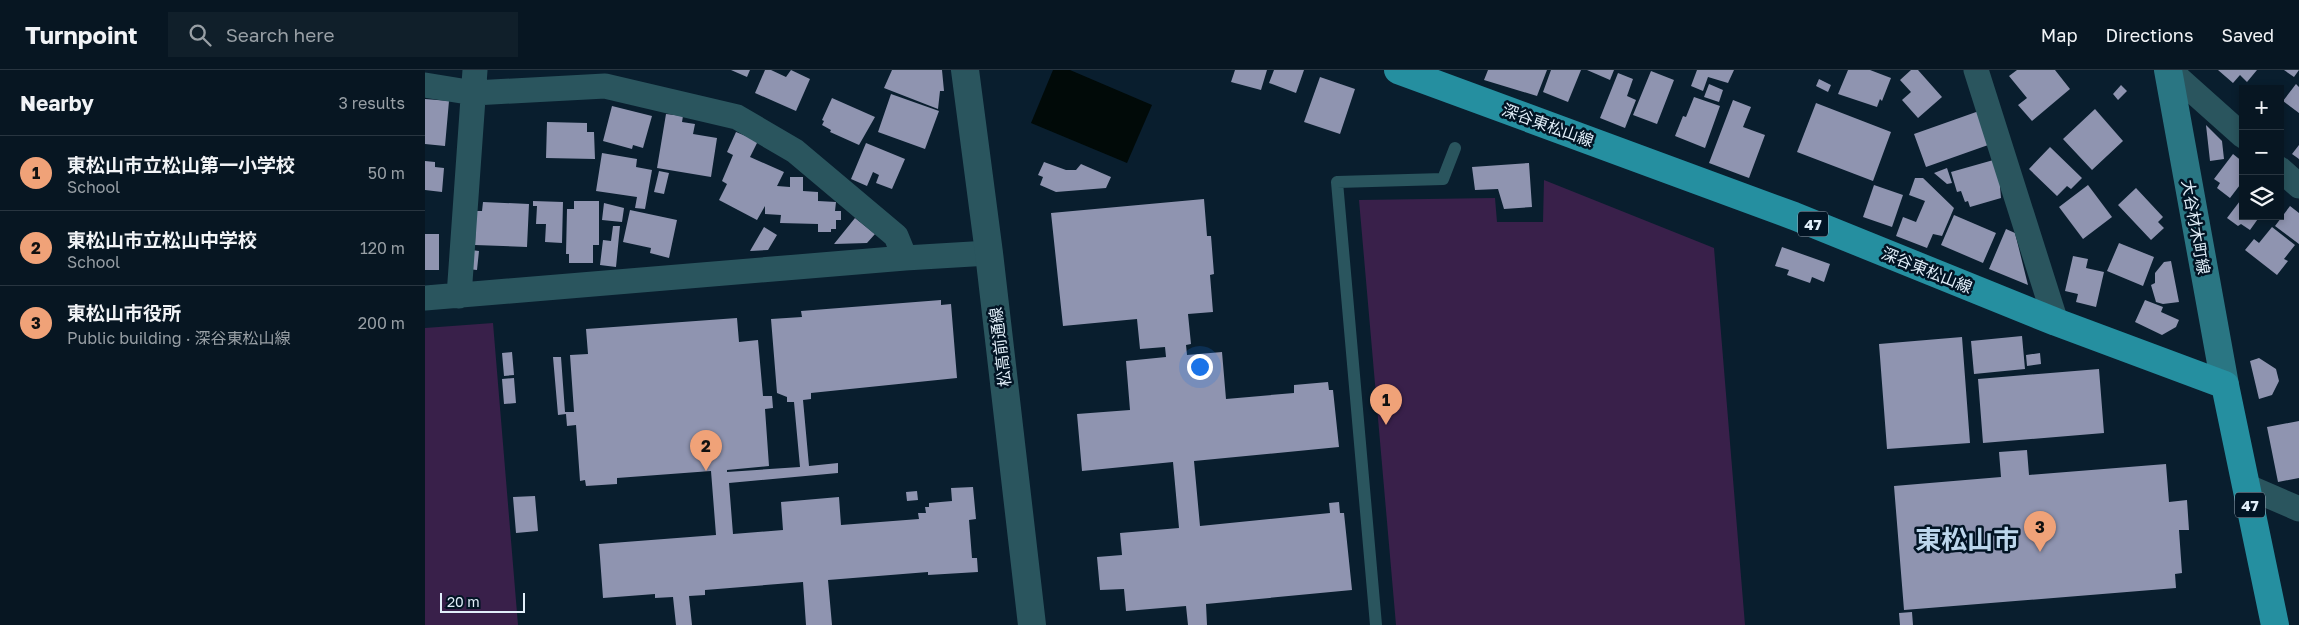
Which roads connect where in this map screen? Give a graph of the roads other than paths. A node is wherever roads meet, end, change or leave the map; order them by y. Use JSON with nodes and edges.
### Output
{"nodes":[{"id":1,"x":965,"y":70,"type":"edge"},
{"id":2,"x":1398,"y":70,"type":"edge"},
{"id":3,"x":1976,"y":70,"type":"edge"},
{"id":4,"x":2169,"y":70,"type":"edge"},
{"id":5,"x":474,"y":81,"type":"edge"},
{"id":6,"x":425,"y":85,"type":"edge"},
{"id":7,"x":2239,"y":132,"type":"edge"},
{"id":8,"x":1455,"y":148,"type":"dead end"},
{"id":9,"x":2284,"y":173,"type":"edge"},
{"id":10,"x":2299,"y":186,"type":"edge"},
{"id":11,"x":989,"y":253,"type":"junction"},
{"id":12,"x":905,"y":258,"type":"junction"},
{"id":13,"x":459,"y":296,"type":"junction"},
{"id":14,"x":425,"y":298,"type":"edge"},
{"id":15,"x":2056,"y":322,"type":"junction"},
{"id":16,"x":2225,"y":385,"type":"junction"},
{"id":17,"x":2246,"y":486,"type":"junction"},
{"id":18,"x":2299,"y":509,"type":"edge"},
{"id":19,"x":1032,"y":625,"type":"edge"},
{"id":20,"x":1376,"y":625,"type":"edge"},
{"id":21,"x":2275,"y":625,"type":"edge"}],
"edges":[{"from":1,"to":11,"type":"street","name":"松高前通線"},
{"from":2,"to":15,"type":"main road","name":"深谷東松山線","number":"47"},
{"from":3,"to":15,"type":"street"},
{"from":4,"to":7,"type":"street"},
{"from":4,"to":16,"type":"main road","name":"大谷材木町線"},
{"from":5,"to":6,"type":"street"},
{"from":5,"to":12,"type":"street"},
{"from":5,"to":13,"type":"street"},
{"from":8,"to":20,"type":"lane"},
{"from":9,"to":10,"type":"street"},
{"from":11,"to":12,"type":"street"},
{"from":11,"to":19,"type":"street","name":"松高前通線"},
{"from":12,"to":13,"type":"street"},
{"from":13,"to":14,"type":"street"},
{"from":15,"to":16,"type":"main road","name":"深谷東松山線","number":"47"},
{"from":16,"to":17,"type":"main road","number":"47"},
{"from":17,"to":18,"type":"street"},
{"from":17,"to":21,"type":"main road","number":"47"}]}
